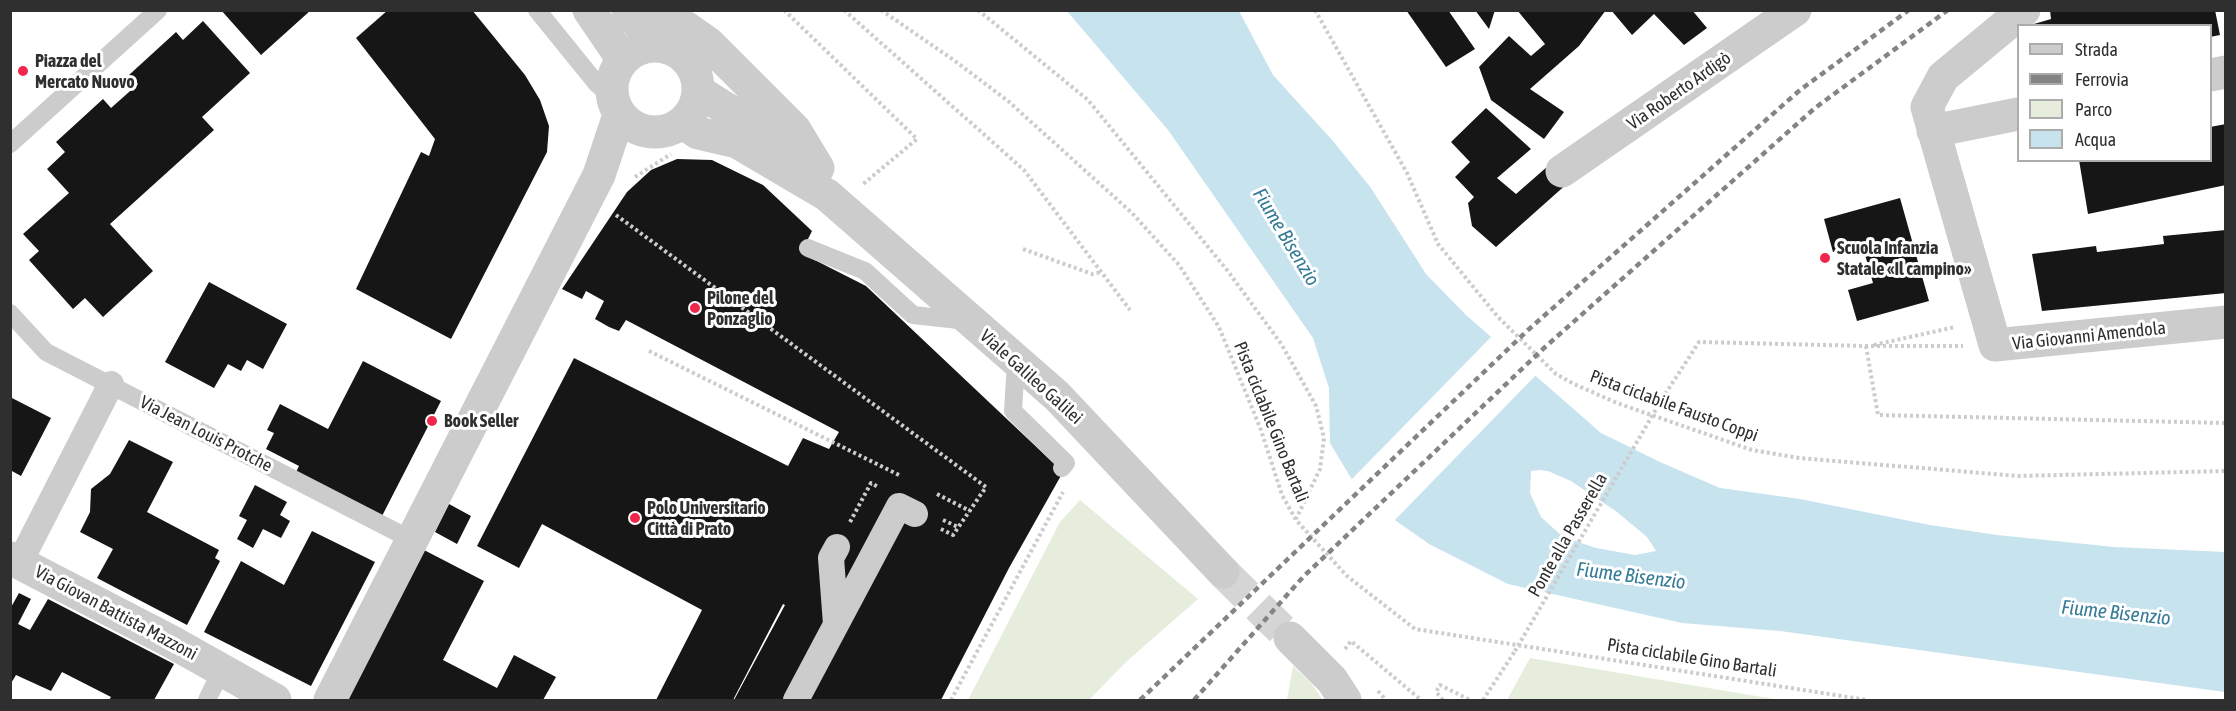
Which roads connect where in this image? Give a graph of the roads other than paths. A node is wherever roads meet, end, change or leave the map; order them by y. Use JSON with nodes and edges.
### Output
{"nodes":[{"id":1,"x":158,"y":10,"type":"edge"},
{"id":2,"x":537,"y":10,"type":"edge"},
{"id":3,"x":589,"y":10,"type":"edge"},
{"id":4,"x":628,"y":10,"type":"edge"},
{"id":5,"x":661,"y":10,"type":"edge"},
{"id":6,"x":1795,"y":10,"type":"edge"},
{"id":7,"x":2024,"y":10,"type":"edge"},
{"id":8,"x":656,"y":46,"type":"junction"},
{"id":9,"x":622,"y":60,"type":"junction"},
{"id":10,"x":698,"y":91,"type":"junction"},
{"id":11,"x":616,"y":106,"type":"junction"},
{"id":12,"x":2017,"y":114,"type":"edge"},
{"id":13,"x":1933,"y":131,"type":"junction"},
{"id":14,"x":671,"y":136,"type":"junction"},
{"id":15,"x":10,"y":144,"type":"edge"},
{"id":16,"x":1562,"y":171,"type":"dead end"},
{"id":17,"x":614,"y":179,"type":"junction"},
{"id":18,"x":827,"y":189,"type":"junction"},
{"id":19,"x":808,"y":248,"type":"dead end"},
{"id":20,"x":10,"y":313,"type":"edge"},
{"id":21,"x":968,"y":321,"type":"junction"},
{"id":22,"x":2226,"y":322,"type":"edge"},
{"id":23,"x":1016,"y":362,"type":"junction"},
{"id":24,"x":111,"y":384,"type":"junction"},
{"id":25,"x":1064,"y":466,"type":"road end"},
{"id":26,"x":915,"y":514,"type":"dead end"},
{"id":27,"x":412,"y":540,"type":"junction"},
{"id":28,"x":837,"y":547,"type":"dead end"},
{"id":29,"x":15,"y":560,"type":"edge"},
{"id":30,"x":1223,"y":572,"type":"tunnel mouth"},
{"id":31,"x":836,"y":625,"type":"junction"},
{"id":32,"x":1290,"y":638,"type":"tunnel mouth"},
{"id":33,"x":222,"y":669,"type":"junction"},
{"id":34,"x":207,"y":700,"type":"edge"},
{"id":35,"x":275,"y":700,"type":"edge"},
{"id":36,"x":330,"y":700,"type":"edge"},
{"id":37,"x":796,"y":700,"type":"edge"},
{"id":38,"x":1345,"y":700,"type":"edge"}],
"edges":[{"from":1,"to":15,"type":"lane"},
{"from":2,"to":11,"type":"lane"},
{"from":3,"to":9,"type":"street"},
{"from":4,"to":8,"type":"street"},
{"from":5,"to":18,"type":"street"},
{"from":6,"to":16,"type":"street","name":"Via Roberto Ardigò"},
{"from":7,"to":13,"type":"street","name":"Via Giovanni Amendola"},
{"from":8,"to":9,"type":"street"},
{"from":8,"to":10,"type":"street"},
{"from":9,"to":11,"type":"street"},
{"from":10,"to":14,"type":"street"},
{"from":10,"to":18,"type":"street"},
{"from":11,"to":14,"type":"street"},
{"from":11,"to":17,"type":"street"},
{"from":12,"to":13,"type":"street"},
{"from":13,"to":22,"type":"street","name":"Via Giovanni Amendola"},
{"from":14,"to":17,"type":"street"},
{"from":14,"to":18,"type":"street"},
{"from":17,"to":27,"type":"street"},
{"from":18,"to":21,"type":"street","name":"Viale Galileo Galilei"},
{"from":19,"to":21,"type":"lane"},
{"from":20,"to":24,"type":"lane","name":"Via Jean Louis Protche"},
{"from":21,"to":23,"type":"street","name":"Viale Galileo Galilei"},
{"from":23,"to":25,"type":"lane"},
{"from":23,"to":30,"type":"street","name":"Viale Galileo Galilei"},
{"from":24,"to":27,"type":"lane","name":"Via Jean Louis Protche"},
{"from":24,"to":29,"type":"street"},
{"from":26,"to":31,"type":"street"},
{"from":27,"to":36,"type":"street"},
{"from":28,"to":31,"type":"street"},
{"from":29,"to":33,"type":"street","name":"Via Giovan Battista Mazzoni"},
{"from":31,"to":37,"type":"street"},
{"from":32,"to":38,"type":"street"},
{"from":33,"to":34,"type":"lane"},
{"from":33,"to":35,"type":"street","name":"Via Giovan Battista Mazzoni"}]}
